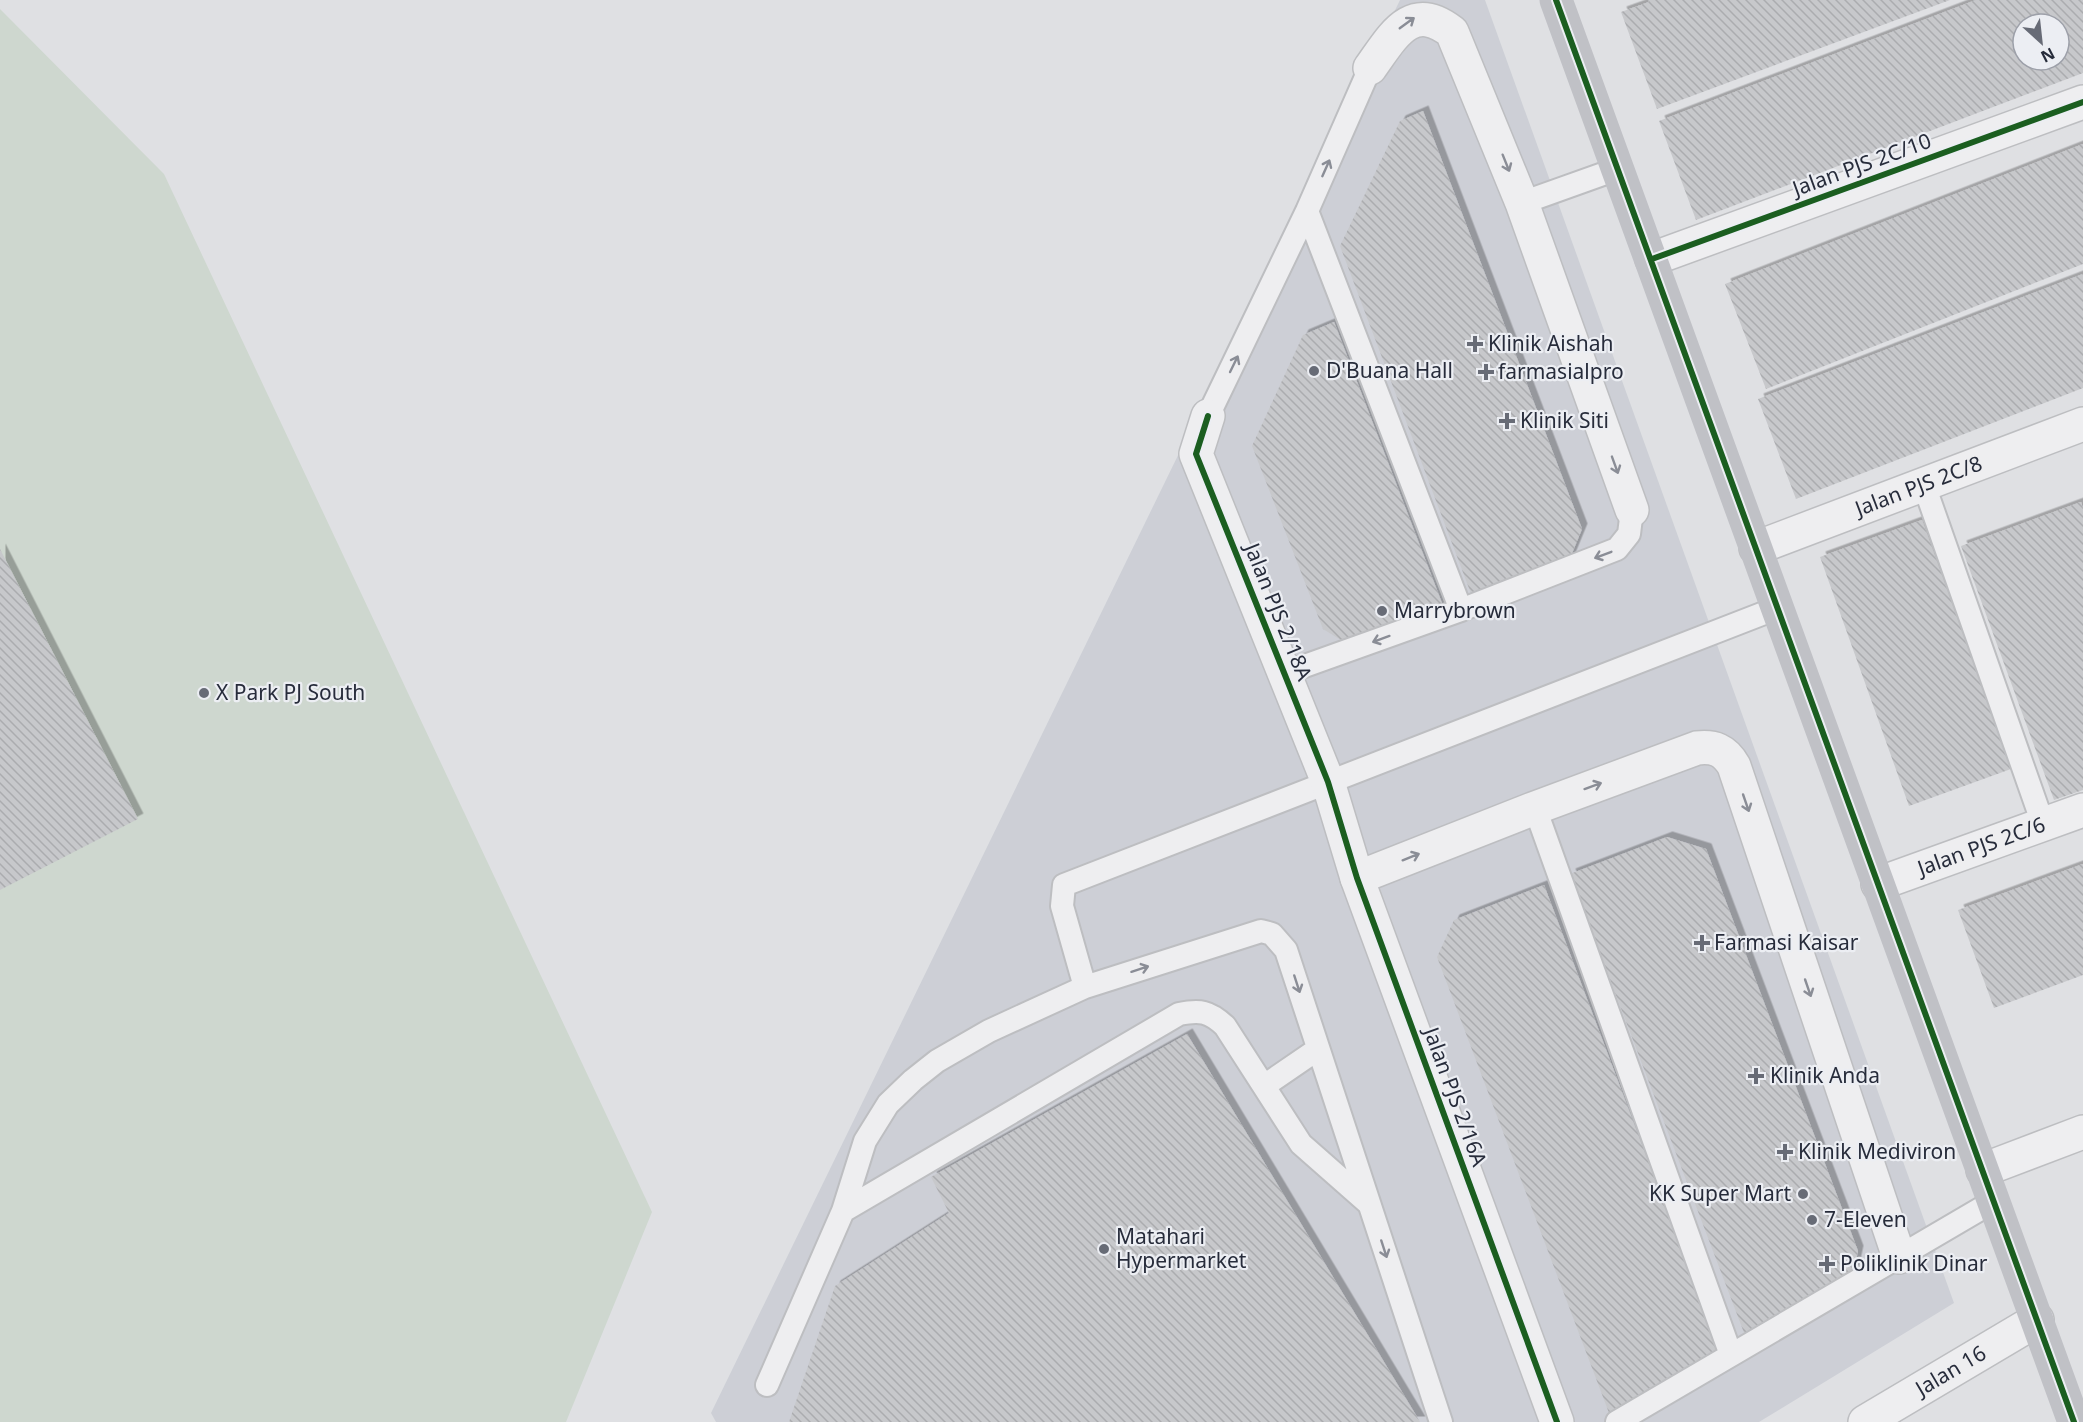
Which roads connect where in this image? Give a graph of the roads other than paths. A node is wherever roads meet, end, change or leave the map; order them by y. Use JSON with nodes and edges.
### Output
{"nodes":[{"id":1,"x":1556,"y":0,"type":"edge"},
{"id":2,"x":1370,"y":68,"type":"joint"},
{"id":3,"x":2083,"y":102,"type":"edge"},
{"id":4,"x":1617,"y":169,"type":"junction"},
{"id":5,"x":1522,"y":203,"type":"junction"},
{"id":6,"x":1307,"y":211,"type":"junction"},
{"id":7,"x":1652,"y":259,"type":"junction"},
{"id":8,"x":1208,"y":416,"type":"joint"},
{"id":9,"x":2082,"y":427,"type":"edge"},
{"id":10,"x":1924,"y":485,"type":"junction"},
{"id":11,"x":1632,"y":510,"type":"joint"},
{"id":12,"x":1756,"y":549,"type":"junction"},
{"id":13,"x":1777,"y":608,"type":"junction"},
{"id":14,"x":1461,"y":610,"type":"junction"},
{"id":15,"x":1285,"y":673,"type":"junction"},
{"id":16,"x":1328,"y":782,"type":"junction"},
{"id":17,"x":1535,"y":808,"type":"junction"},
{"id":18,"x":2083,"y":810,"type":"edge"},
{"id":19,"x":2043,"y":824,"type":"junction"},
{"id":20,"x":1357,"y":878,"type":"junction"},
{"id":21,"x":1878,"y":884,"type":"junction"},
{"id":22,"x":1085,"y":987,"type":"junction"},
{"id":23,"x":1318,"y":1049,"type":"junction"},
{"id":24,"x":1264,"y":1086,"type":"junction"},
{"id":25,"x":2083,"y":1132,"type":"edge"},
{"id":26,"x":1983,"y":1170,"type":"junction"},
{"id":27,"x":1994,"y":1202,"type":"junction"},
{"id":28,"x":1369,"y":1204,"type":"junction"},
{"id":29,"x":843,"y":1212,"type":"junction"},
{"id":30,"x":1899,"y":1257,"type":"junction"},
{"id":31,"x":2037,"y":1320,"type":"junction"},
{"id":32,"x":1731,"y":1355,"type":"junction"},
{"id":33,"x":767,"y":1385,"type":"dead end"},
{"id":34,"x":1441,"y":1422,"type":"edge"},
{"id":35,"x":1557,"y":1422,"type":"edge"},
{"id":36,"x":1617,"y":1422,"type":"edge"},
{"id":37,"x":1865,"y":1422,"type":"edge"},
{"id":38,"x":2074,"y":1422,"type":"edge"}],
"edges":[{"from":1,"to":4,"type":"street"},
{"from":2,"to":5,"type":"street","one_way":true},
{"from":6,"to":2,"type":"lane","one_way":true},
{"from":3,"to":7,"type":"street","name":"Jalan PJS 2C/10"},
{"from":4,"to":5,"type":"lane"},
{"from":4,"to":7,"type":"street"},
{"from":5,"to":11,"type":"street","one_way":true},
{"from":8,"to":6,"type":"lane","one_way":true},
{"from":6,"to":14,"type":"lane"},
{"from":7,"to":12,"type":"street"},
{"from":8,"to":15,"type":"street","name":"Jalan PJS 2/18A"},
{"from":9,"to":10,"type":"street","name":"Jalan PJS 2C/8"},
{"from":10,"to":12,"type":"street","name":"Jalan PJS 2C/8"},
{"from":10,"to":19,"type":"lane"},
{"from":11,"to":14,"type":"lane","one_way":true},
{"from":12,"to":13,"type":"street"},
{"from":13,"to":16,"type":"lane"},
{"from":13,"to":21,"type":"street"},
{"from":14,"to":15,"type":"lane","one_way":true},
{"from":15,"to":16,"type":"street","name":"Jalan PJS 2/18A"},
{"from":16,"to":20,"type":"street","name":"Jalan PJS 2/16A"},
{"from":16,"to":22,"type":"lane"},
{"from":20,"to":17,"type":"street","one_way":true},
{"from":17,"to":30,"type":"street","one_way":true},
{"from":17,"to":32,"type":"lane"},
{"from":18,"to":19,"type":"street","name":"Jalan PJS 2C/6"},
{"from":19,"to":21,"type":"street","name":"Jalan PJS 2C/6"},
{"from":20,"to":35,"type":"street","name":"Jalan PJS 2/16A"},
{"from":21,"to":26,"type":"street"},
{"from":22,"to":23,"type":"lane","one_way":true},
{"from":22,"to":29,"type":"lane"},
{"from":23,"to":24,"type":"lane"},
{"from":23,"to":28,"type":"lane"},
{"from":24,"to":28,"type":"lane"},
{"from":24,"to":29,"type":"lane"},
{"from":25,"to":26,"type":"street"},
{"from":26,"to":27,"type":"street"},
{"from":27,"to":30,"type":"lane"},
{"from":27,"to":31,"type":"street"},
{"from":28,"to":34,"type":"lane","one_way":true},
{"from":29,"to":33,"type":"lane"},
{"from":30,"to":32,"type":"lane"},
{"from":31,"to":37,"type":"street","name":"Jalan 16"},
{"from":31,"to":38,"type":"street"},
{"from":32,"to":36,"type":"lane"}]}
